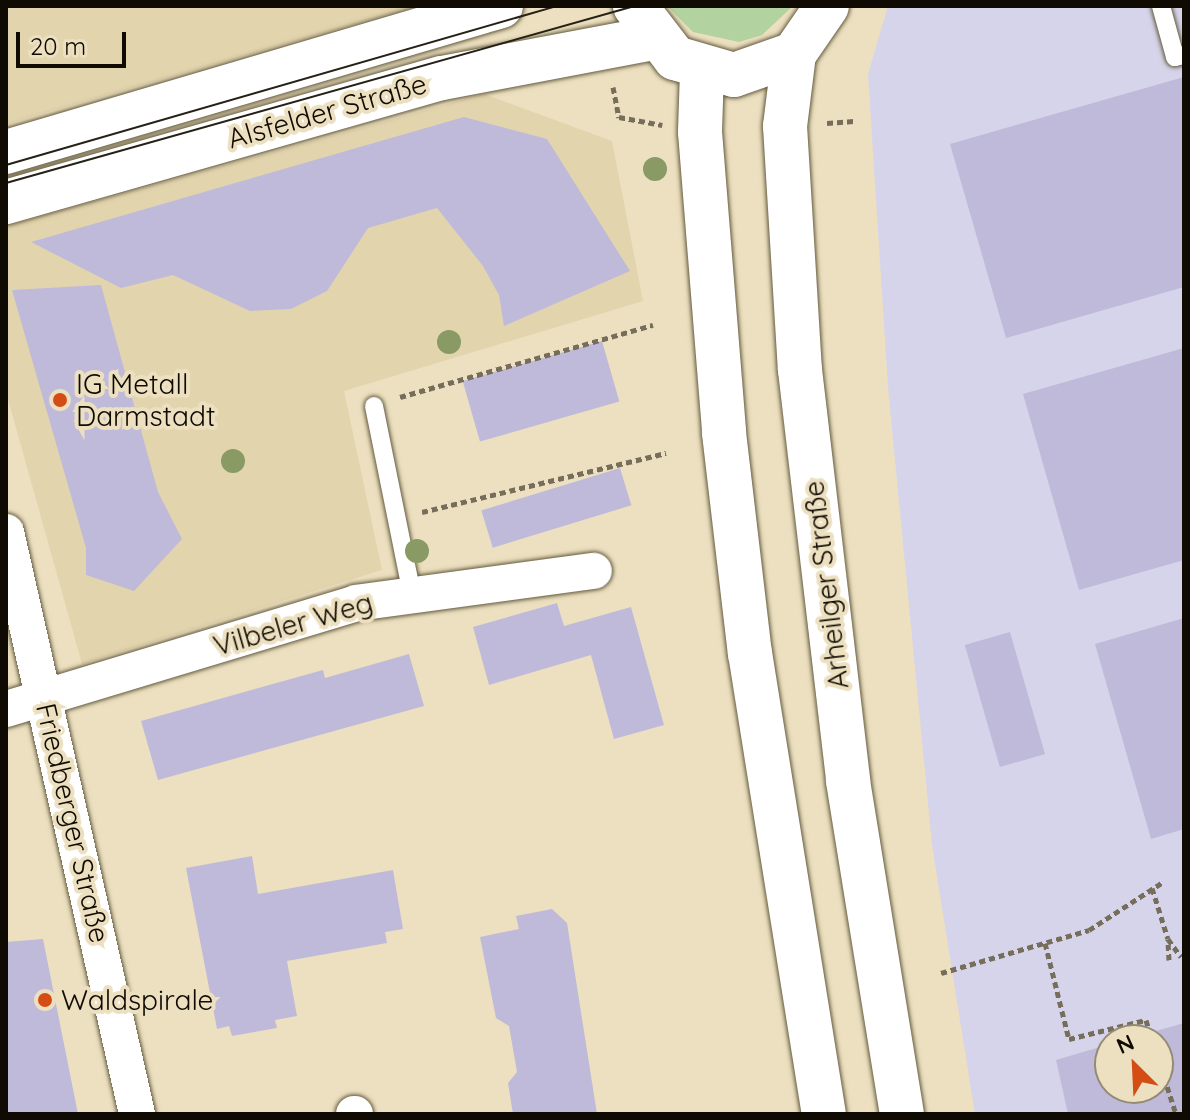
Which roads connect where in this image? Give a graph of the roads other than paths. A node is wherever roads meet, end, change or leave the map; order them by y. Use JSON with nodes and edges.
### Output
{"nodes":[{"id":1,"x":501,"y":6,"type":"edge"},
{"id":2,"x":827,"y":6,"type":"edge"},
{"id":3,"x":1161,"y":6,"type":"edge"},
{"id":4,"x":644,"y":22,"type":"edge"},
{"id":5,"x":794,"y":54,"type":"junction"},
{"id":6,"x":1184,"y":55,"type":"edge"},
{"id":7,"x":702,"y":71,"type":"junction"},
{"id":8,"x":6,"y":152,"type":"edge"},
{"id":9,"x":6,"y":202,"type":"edge"},
{"id":10,"x":374,"y":406,"type":"road end"},
{"id":11,"x":6,"y":532,"type":"edge"},
{"id":12,"x":594,"y":571,"type":"dead end"},
{"id":13,"x":412,"y":595,"type":"junction"},
{"id":14,"x":45,"y":697,"type":"junction"},
{"id":15,"x":6,"y":709,"type":"edge"},
{"id":16,"x":137,"y":1114,"type":"edge"},
{"id":17,"x":824,"y":1114,"type":"edge"},
{"id":18,"x":902,"y":1114,"type":"edge"}],
"edges":[{"from":1,"to":8,"type":"street","name":"Alsfelder Straße"},
{"from":2,"to":5,"type":"street","name":"Arheilger Straße"},
{"from":3,"to":6,"type":"lane"},
{"from":4,"to":7,"type":"street"},
{"from":4,"to":9,"type":"street","name":"Alsfelder Straße"},
{"from":5,"to":7,"type":"street"},
{"from":5,"to":18,"type":"street","name":"Arheilger Straße"},
{"from":7,"to":17,"type":"street"},
{"from":10,"to":13,"type":"lane"},
{"from":11,"to":14,"type":"street","name":"Friedberger Straße"},
{"from":12,"to":13,"type":"street","name":"Vilbeler Weg"},
{"from":13,"to":14,"type":"street","name":"Vilbeler Weg"},
{"from":14,"to":15,"type":"street","name":"Vilbeler Weg"},
{"from":14,"to":16,"type":"street","name":"Friedberger Straße"}]}
